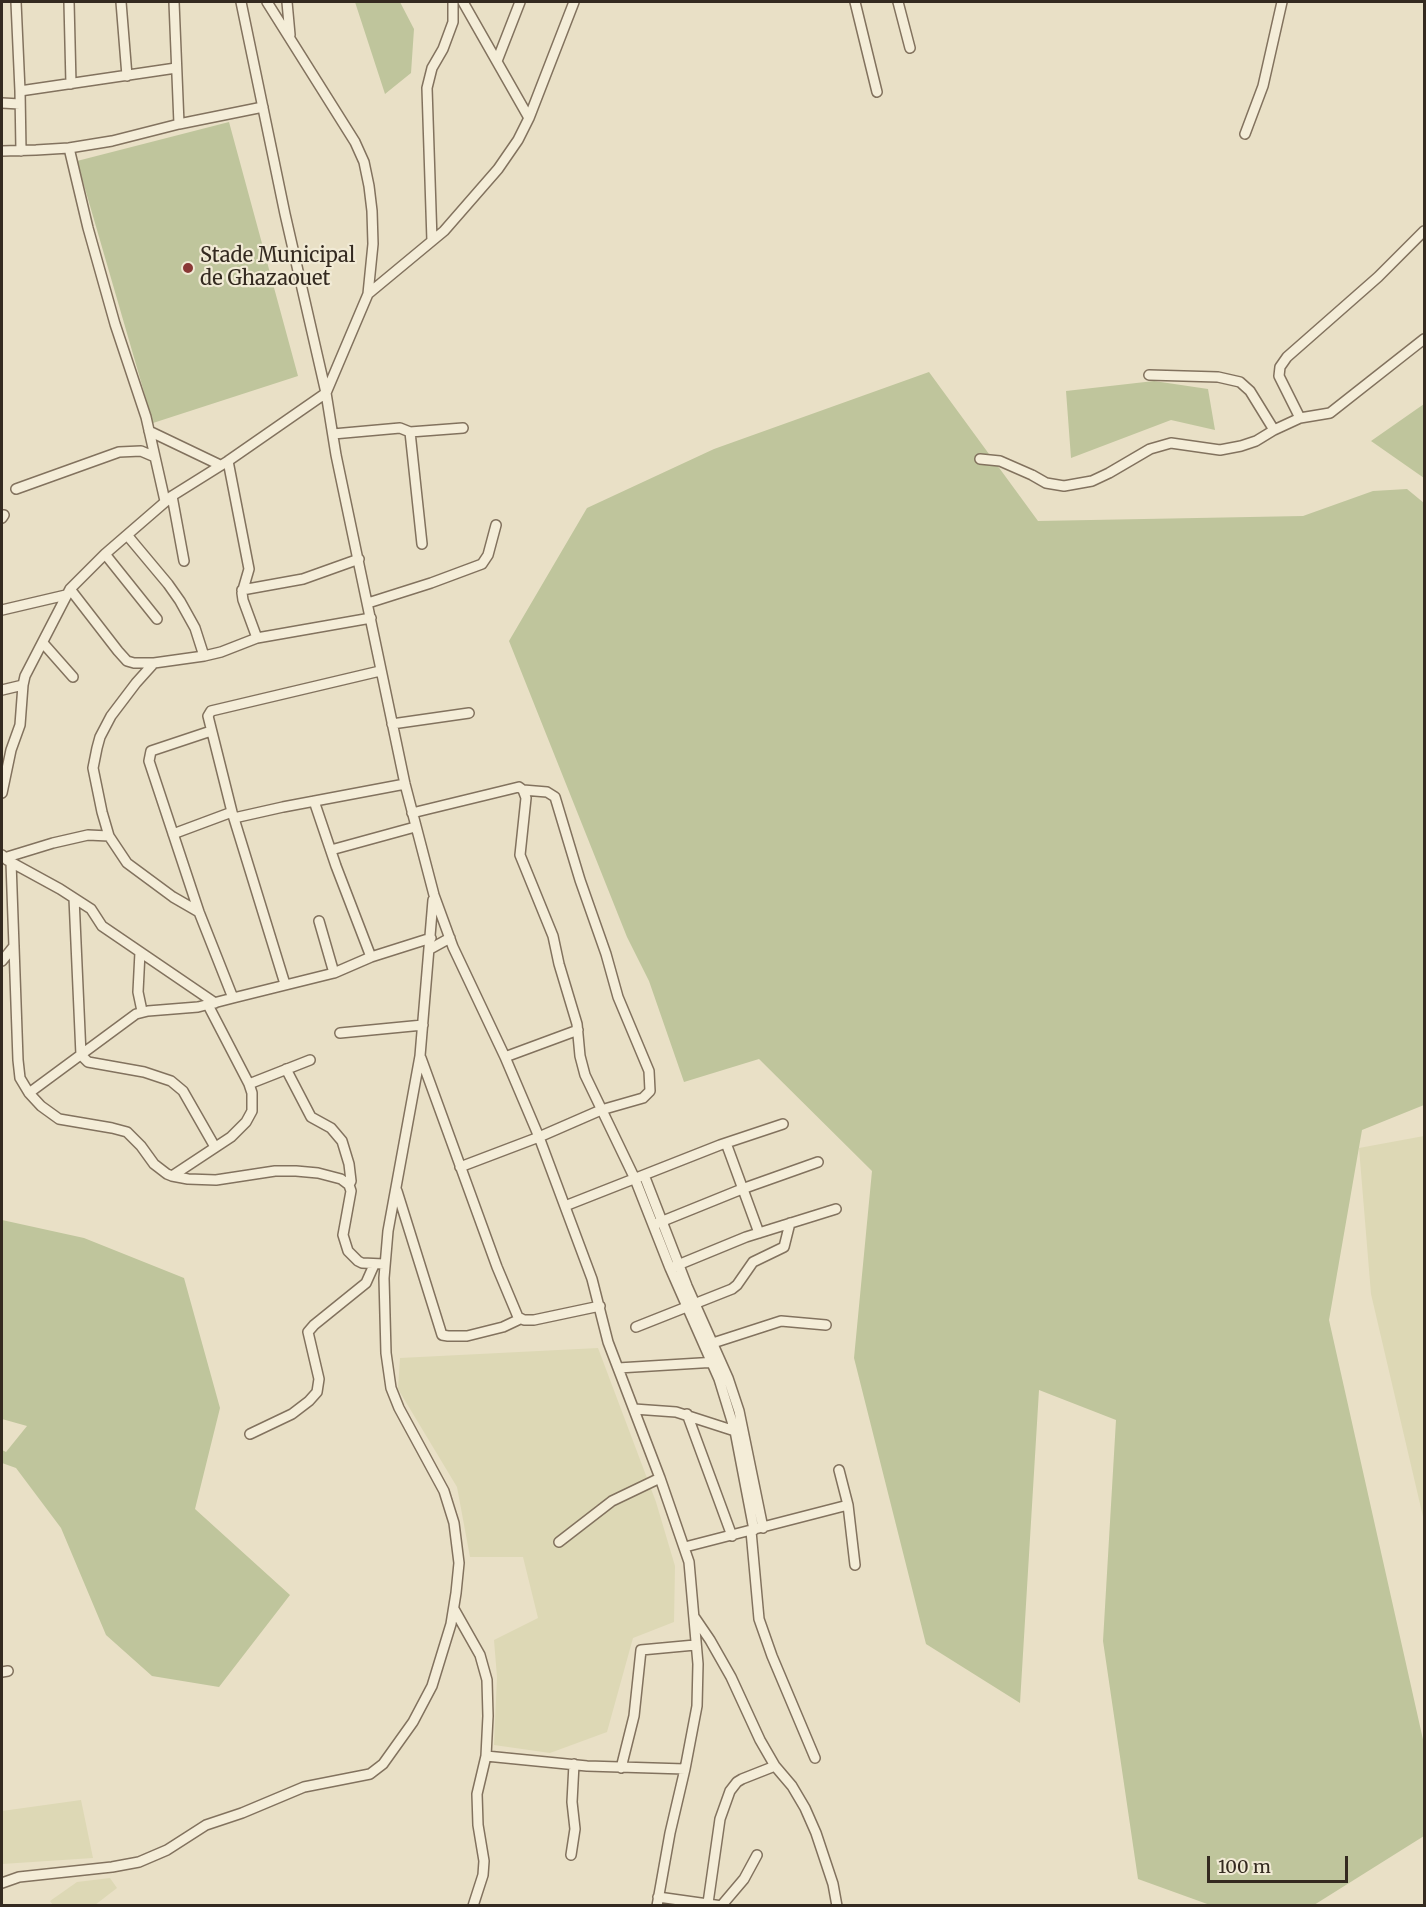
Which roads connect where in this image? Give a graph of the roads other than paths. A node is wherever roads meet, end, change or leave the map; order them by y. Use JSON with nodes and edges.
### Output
{"nodes":[{"id":1,"x":16,"y":2,"type":"edge"},
{"id":2,"x":69,"y":2,"type":"edge"},
{"id":3,"x":121,"y":2,"type":"edge"},
{"id":4,"x":174,"y":2,"type":"edge"},
{"id":5,"x":241,"y":2,"type":"edge"},
{"id":6,"x":267,"y":2,"type":"edge"},
{"id":7,"x":287,"y":2,"type":"edge"},
{"id":8,"x":453,"y":2,"type":"edge"},
{"id":9,"x":463,"y":2,"type":"edge"},
{"id":10,"x":520,"y":2,"type":"edge"},
{"id":11,"x":574,"y":2,"type":"edge"},
{"id":12,"x":855,"y":2,"type":"edge"},
{"id":13,"x":898,"y":2,"type":"edge"},
{"id":14,"x":1282,"y":2,"type":"edge"},
{"id":15,"x":290,"y":39,"type":"junction"},
{"id":16,"x":910,"y":48,"type":"dead end"},
{"id":17,"x":497,"y":61,"type":"junction"},
{"id":18,"x":176,"y":68,"type":"junction"},
{"id":19,"x":127,"y":76,"type":"junction"},
{"id":20,"x":71,"y":84,"type":"junction"},
{"id":21,"x":20,"y":91,"type":"junction"},
{"id":22,"x":877,"y":92,"type":"dead end"},
{"id":23,"x":2,"y":103,"type":"edge"},
{"id":24,"x":20,"y":104,"type":"junction"},
{"id":25,"x":263,"y":107,"type":"junction"},
{"id":26,"x":529,"y":118,"type":"junction"},
{"id":27,"x":179,"y":124,"type":"junction"},
{"id":28,"x":1245,"y":134,"type":"dead end"},
{"id":29,"x":69,"y":148,"type":"junction"},
{"id":30,"x":2,"y":150,"type":"edge"},
{"id":31,"x":21,"y":151,"type":"junction"},
{"id":32,"x":1425,"y":231,"type":"edge"},
{"id":33,"x":432,"y":241,"type":"junction"},
{"id":34,"x":368,"y":294,"type":"junction"},
{"id":35,"x":1425,"y":339,"type":"edge"},
{"id":36,"x":1149,"y":375,"type":"dead end"},
{"id":37,"x":326,"y":393,"type":"junction"},
{"id":38,"x":1300,"y":418,"type":"junction"},
{"id":39,"x":463,"y":428,"type":"dead end"},
{"id":40,"x":149,"y":430,"type":"junction"},
{"id":41,"x":1274,"y":430,"type":"junction"},
{"id":42,"x":410,"y":432,"type":"junction"},
{"id":43,"x":333,"y":434,"type":"junction"},
{"id":44,"x":155,"y":457,"type":"junction"},
{"id":45,"x":980,"y":459,"type":"dead end"},
{"id":46,"x":224,"y":463,"type":"junction"},
{"id":47,"x":16,"y":489,"type":"dead end"},
{"id":48,"x":168,"y":498,"type":"junction"},
{"id":49,"x":496,"y":525,"type":"dead end"},
{"id":50,"x":127,"y":536,"type":"junction"},
{"id":51,"x":422,"y":544,"type":"dead end"},
{"id":52,"x":105,"y":554,"type":"junction"},
{"id":53,"x":358,"y":559,"type":"junction"},
{"id":54,"x":184,"y":561,"type":"dead end"},
{"id":55,"x":242,"y":590,"type":"junction"},
{"id":56,"x":68,"y":592,"type":"junction"},
{"id":57,"x":368,"y":603,"type":"junction"},
{"id":58,"x":2,"y":610,"type":"edge"},
{"id":59,"x":371,"y":618,"type":"junction"},
{"id":60,"x":157,"y":620,"type":"dead end"},
{"id":61,"x":256,"y":638,"type":"junction"},
{"id":62,"x":43,"y":643,"type":"junction"},
{"id":63,"x":204,"y":656,"type":"junction"},
{"id":64,"x":154,"y":663,"type":"junction"},
{"id":65,"x":381,"y":671,"type":"junction"},
{"id":66,"x":73,"y":677,"type":"dead end"},
{"id":67,"x":23,"y":685,"type":"junction"},
{"id":68,"x":2,"y":690,"type":"edge"},
{"id":69,"x":469,"y":713,"type":"dead end"},
{"id":70,"x":392,"y":724,"type":"junction"},
{"id":71,"x":212,"y":731,"type":"junction"},
{"id":72,"x":405,"y":784,"type":"junction"},
{"id":73,"x":523,"y":790,"type":"junction"},
{"id":74,"x":2,"y":793,"type":"edge"},
{"id":75,"x":314,"y":801,"type":"junction"},
{"id":76,"x":412,"y":813,"type":"junction"},
{"id":77,"x":233,"y":815,"type":"junction"},
{"id":78,"x":415,"y":827,"type":"junction"},
{"id":79,"x":173,"y":834,"type":"junction"},
{"id":80,"x":110,"y":836,"type":"junction"},
{"id":81,"x":331,"y":850,"type":"junction"},
{"id":82,"x":6,"y":858,"type":"edge"},
{"id":83,"x":434,"y":895,"type":"junction"},
{"id":84,"x":74,"y":898,"type":"junction"},
{"id":85,"x":198,"y":912,"type":"junction"},
{"id":86,"x":319,"y":921,"type":"dead end"},
{"id":87,"x":431,"y":938,"type":"junction"},
{"id":88,"x":450,"y":938,"type":"junction"},
{"id":89,"x":14,"y":946,"type":"junction"},
{"id":90,"x":430,"y":949,"type":"junction"},
{"id":91,"x":140,"y":952,"type":"junction"},
{"id":92,"x":371,"y":957,"type":"junction"},
{"id":93,"x":2,"y":961,"type":"edge"},
{"id":94,"x":334,"y":973,"type":"junction"},
{"id":95,"x":285,"y":984,"type":"junction"},
{"id":96,"x":233,"y":998,"type":"junction"},
{"id":97,"x":212,"y":1004,"type":"junction"},
{"id":98,"x":142,"y":1011,"type":"junction"},
{"id":99,"x":423,"y":1024,"type":"junction"},
{"id":100,"x":578,"y":1030,"type":"junction"},
{"id":101,"x":340,"y":1033,"type":"dead end"},
{"id":102,"x":81,"y":1055,"type":"junction"},
{"id":103,"x":420,"y":1056,"type":"junction"},
{"id":104,"x":505,"y":1057,"type":"junction"},
{"id":105,"x":310,"y":1060,"type":"dead end"},
{"id":106,"x":286,"y":1069,"type":"junction"},
{"id":107,"x":249,"y":1084,"type":"junction"},
{"id":108,"x":29,"y":1093,"type":"junction"},
{"id":109,"x":601,"y":1110,"type":"junction"},
{"id":110,"x":783,"y":1124,"type":"dead end"},
{"id":111,"x":539,"y":1137,"type":"junction"},
{"id":112,"x":726,"y":1143,"type":"junction"},
{"id":113,"x":215,"y":1147,"type":"junction"},
{"id":114,"x":818,"y":1162,"type":"dead end"},
{"id":115,"x":460,"y":1167,"type":"junction"},
{"id":116,"x":172,"y":1176,"type":"junction"},
{"id":117,"x":640,"y":1177,"type":"junction"},
{"id":118,"x":349,"y":1185,"type":"junction"},
{"id":119,"x":396,"y":1189,"type":"junction"},
{"id":120,"x":742,"y":1189,"type":"junction"},
{"id":121,"x":565,"y":1206,"type":"junction"},
{"id":122,"x":392,"y":1208,"type":"junction"},
{"id":123,"x":836,"y":1209,"type":"dead end"},
{"id":124,"x":406,"y":1219,"type":"junction"},
{"id":125,"x":658,"y":1223,"type":"junction"},
{"id":126,"x":790,"y":1223,"type":"junction"},
{"id":127,"x":759,"y":1233,"type":"junction"},
{"id":128,"x":379,"y":1264,"type":"junction"},
{"id":129,"x":674,"y":1266,"type":"junction"},
{"id":130,"x":600,"y":1306,"type":"junction"},
{"id":131,"x":691,"y":1306,"type":"junction"},
{"id":132,"x":520,"y":1319,"type":"junction"},
{"id":133,"x":826,"y":1325,"type":"dead end"},
{"id":134,"x":636,"y":1327,"type":"dead end"},
{"id":135,"x":713,"y":1343,"type":"junction"},
{"id":136,"x":722,"y":1361,"type":"junction"},
{"id":137,"x":712,"y":1362,"type":"junction"},
{"id":138,"x":618,"y":1368,"type":"junction"},
{"id":139,"x":634,"y":1409,"type":"junction"},
{"id":140,"x":687,"y":1414,"type":"junction"},
{"id":141,"x":739,"y":1432,"type":"junction"},
{"id":142,"x":250,"y":1434,"type":"dead end"},
{"id":143,"x":839,"y":1470,"type":"dead end"},
{"id":144,"x":660,"y":1478,"type":"junction"},
{"id":145,"x":848,"y":1505,"type":"junction"},
{"id":146,"x":756,"y":1530,"type":"junction"},
{"id":147,"x":732,"y":1536,"type":"junction"},
{"id":148,"x":559,"y":1542,"type":"dead end"},
{"id":149,"x":685,"y":1547,"type":"junction"},
{"id":150,"x":855,"y":1565,"type":"dead end"},
{"id":151,"x":454,"y":1609,"type":"junction"},
{"id":152,"x":695,"y":1618,"type":"junction"},
{"id":153,"x":695,"y":1645,"type":"junction"},
{"id":154,"x":486,"y":1756,"type":"junction"},
{"id":155,"x":815,"y":1758,"type":"dead end"},
{"id":156,"x":574,"y":1764,"type":"junction"},
{"id":157,"x":776,"y":1766,"type":"junction"},
{"id":158,"x":621,"y":1768,"type":"junction"},
{"id":159,"x":685,"y":1769,"type":"junction"},
{"id":160,"x":571,"y":1855,"type":"dead end"},
{"id":161,"x":757,"y":1856,"type":"dead end"},
{"id":162,"x":2,"y":1883,"type":"edge"},
{"id":163,"x":657,"y":1901,"type":"edge"},
{"id":164,"x":708,"y":1903,"type":"junction"},
{"id":165,"x":473,"y":1905,"type":"edge"},
{"id":166,"x":722,"y":1905,"type":"edge"},
{"id":167,"x":835,"y":1905,"type":"edge"}],
"edges":[{"from":1,"to":21,"type":"street"},
{"from":2,"to":20,"type":"street"},
{"from":3,"to":19,"type":"street"},
{"from":4,"to":18,"type":"street"},
{"from":5,"to":25,"type":"street"},
{"from":6,"to":15,"type":"street"},
{"from":7,"to":15,"type":"street"},
{"from":8,"to":33,"type":"street"},
{"from":9,"to":17,"type":"street"},
{"from":10,"to":17,"type":"street"},
{"from":11,"to":26,"type":"street"},
{"from":12,"to":22,"type":"street"},
{"from":13,"to":16,"type":"street"},
{"from":14,"to":28,"type":"street"},
{"from":15,"to":34,"type":"street"},
{"from":17,"to":26,"type":"street"},
{"from":18,"to":19,"type":"street"},
{"from":18,"to":27,"type":"street"},
{"from":19,"to":20,"type":"street"},
{"from":20,"to":21,"type":"street"},
{"from":21,"to":24,"type":"street"},
{"from":23,"to":24,"type":"street"},
{"from":24,"to":31,"type":"street"},
{"from":25,"to":27,"type":"street"},
{"from":25,"to":37,"type":"street"},
{"from":26,"to":33,"type":"street"},
{"from":27,"to":29,"type":"street"},
{"from":29,"to":31,"type":"street"},
{"from":29,"to":40,"type":"street"},
{"from":30,"to":31,"type":"street"},
{"from":32,"to":38,"type":"street"},
{"from":33,"to":34,"type":"street"},
{"from":34,"to":37,"type":"street"},
{"from":35,"to":38,"type":"street"},
{"from":36,"to":41,"type":"street"},
{"from":37,"to":43,"type":"street"},
{"from":37,"to":46,"type":"street"},
{"from":38,"to":41,"type":"street"},
{"from":39,"to":42,"type":"street"},
{"from":40,"to":44,"type":"street"},
{"from":40,"to":46,"type":"street"},
{"from":41,"to":45,"type":"street"},
{"from":42,"to":43,"type":"street"},
{"from":42,"to":51,"type":"street"},
{"from":43,"to":53,"type":"street"},
{"from":44,"to":47,"type":"street"},
{"from":44,"to":48,"type":"street"},
{"from":46,"to":48,"type":"street"},
{"from":46,"to":55,"type":"street"},
{"from":48,"to":50,"type":"street"},
{"from":48,"to":54,"type":"street"},
{"from":49,"to":57,"type":"street"},
{"from":50,"to":52,"type":"street"},
{"from":50,"to":63,"type":"street"},
{"from":52,"to":56,"type":"street"},
{"from":52,"to":60,"type":"street"},
{"from":53,"to":55,"type":"street"},
{"from":53,"to":57,"type":"street"},
{"from":55,"to":61,"type":"street"},
{"from":56,"to":58,"type":"street"},
{"from":56,"to":62,"type":"street"},
{"from":56,"to":64,"type":"street"},
{"from":57,"to":59,"type":"street"},
{"from":59,"to":61,"type":"street"},
{"from":59,"to":65,"type":"street"},
{"from":61,"to":63,"type":"street"},
{"from":62,"to":66,"type":"street"},
{"from":62,"to":67,"type":"street"},
{"from":63,"to":64,"type":"street"},
{"from":64,"to":80,"type":"street"},
{"from":65,"to":70,"type":"street"},
{"from":65,"to":71,"type":"street"},
{"from":67,"to":68,"type":"street"},
{"from":67,"to":74,"type":"street"},
{"from":69,"to":70,"type":"street"},
{"from":70,"to":72,"type":"street"},
{"from":71,"to":77,"type":"street"},
{"from":71,"to":79,"type":"street"},
{"from":72,"to":75,"type":"street"},
{"from":72,"to":76,"type":"street"},
{"from":73,"to":76,"type":"street"},
{"from":73,"to":100,"type":"street"},
{"from":73,"to":109,"type":"street"},
{"from":75,"to":77,"type":"street"},
{"from":75,"to":81,"type":"street"},
{"from":76,"to":78,"type":"street"},
{"from":77,"to":79,"type":"street"},
{"from":77,"to":95,"type":"street"},
{"from":78,"to":81,"type":"street"},
{"from":78,"to":83,"type":"street"},
{"from":79,"to":85,"type":"street"},
{"from":80,"to":82,"type":"street"},
{"from":80,"to":85,"type":"street"},
{"from":81,"to":92,"type":"street"},
{"from":82,"to":84,"type":"street"},
{"from":82,"to":89,"type":"street"},
{"from":83,"to":87,"type":"street"},
{"from":83,"to":88,"type":"street"},
{"from":84,"to":91,"type":"street"},
{"from":84,"to":102,"type":"street"},
{"from":85,"to":96,"type":"street"},
{"from":86,"to":94,"type":"street"},
{"from":87,"to":90,"type":"street"},
{"from":87,"to":92,"type":"street"},
{"from":88,"to":90,"type":"street"},
{"from":88,"to":104,"type":"street"},
{"from":89,"to":93,"type":"street"},
{"from":89,"to":108,"type":"street"},
{"from":90,"to":99,"type":"street"},
{"from":91,"to":97,"type":"street"},
{"from":91,"to":98,"type":"street"},
{"from":92,"to":94,"type":"street"},
{"from":94,"to":95,"type":"street"},
{"from":95,"to":96,"type":"street"},
{"from":96,"to":97,"type":"street"},
{"from":97,"to":98,"type":"street"},
{"from":97,"to":107,"type":"street"},
{"from":98,"to":102,"type":"street"},
{"from":99,"to":101,"type":"street"},
{"from":99,"to":103,"type":"street"},
{"from":100,"to":104,"type":"street"},
{"from":100,"to":109,"type":"street"},
{"from":102,"to":108,"type":"street"},
{"from":102,"to":113,"type":"street"},
{"from":103,"to":115,"type":"street"},
{"from":103,"to":119,"type":"street"},
{"from":104,"to":111,"type":"street"},
{"from":105,"to":106,"type":"street"},
{"from":106,"to":107,"type":"street"},
{"from":106,"to":118,"type":"street"},
{"from":107,"to":113,"type":"street"},
{"from":108,"to":116,"type":"street"},
{"from":109,"to":111,"type":"street"},
{"from":109,"to":117,"type":"street"},
{"from":110,"to":112,"type":"street"},
{"from":111,"to":115,"type":"street"},
{"from":111,"to":121,"type":"street"},
{"from":112,"to":117,"type":"street"},
{"from":112,"to":120,"type":"street"},
{"from":113,"to":116,"type":"street"},
{"from":114,"to":120,"type":"street"},
{"from":115,"to":132,"type":"street"},
{"from":116,"to":118,"type":"street"},
{"from":117,"to":121,"type":"street"},
{"from":117,"to":125,"type":"street"},
{"from":118,"to":128,"type":"street"},
{"from":119,"to":122,"type":"street"},
{"from":119,"to":124,"type":"street"},
{"from":120,"to":125,"type":"street"},
{"from":120,"to":127,"type":"street"},
{"from":121,"to":130,"type":"street"},
{"from":122,"to":124,"type":"street"},
{"from":122,"to":128,"type":"street"},
{"from":123,"to":126,"type":"street"},
{"from":124,"to":132,"type":"street"},
{"from":125,"to":129,"type":"street"},
{"from":126,"to":127,"type":"street"},
{"from":126,"to":131,"type":"street"},
{"from":127,"to":129,"type":"street"},
{"from":128,"to":142,"type":"street"},
{"from":128,"to":151,"type":"street"},
{"from":129,"to":131,"type":"street"},
{"from":130,"to":132,"type":"street"},
{"from":130,"to":138,"type":"street"},
{"from":131,"to":134,"type":"street"},
{"from":131,"to":135,"type":"street"},
{"from":131,"to":137,"type":"street"},
{"from":133,"to":135,"type":"street"},
{"from":135,"to":136,"type":"street"},
{"from":136,"to":137,"type":"street"},
{"from":136,"to":141,"type":"street"},
{"from":137,"to":138,"type":"street"},
{"from":137,"to":141,"type":"street"},
{"from":138,"to":139,"type":"street"},
{"from":139,"to":140,"type":"street"},
{"from":139,"to":144,"type":"street"},
{"from":140,"to":141,"type":"street"},
{"from":140,"to":147,"type":"street"},
{"from":141,"to":146,"type":"street"},
{"from":143,"to":145,"type":"street"},
{"from":144,"to":148,"type":"street"},
{"from":144,"to":149,"type":"street"},
{"from":145,"to":146,"type":"street"},
{"from":145,"to":150,"type":"street"},
{"from":146,"to":147,"type":"street"},
{"from":146,"to":155,"type":"street"},
{"from":147,"to":149,"type":"street"},
{"from":149,"to":152,"type":"street"},
{"from":151,"to":154,"type":"street"},
{"from":151,"to":162,"type":"street"},
{"from":152,"to":153,"type":"street"},
{"from":152,"to":157,"type":"street"},
{"from":153,"to":158,"type":"street"},
{"from":153,"to":159,"type":"street"},
{"from":154,"to":156,"type":"street"},
{"from":154,"to":165,"type":"street"},
{"from":156,"to":158,"type":"street"},
{"from":156,"to":160,"type":"street"},
{"from":157,"to":164,"type":"street"},
{"from":157,"to":167,"type":"street"},
{"from":158,"to":159,"type":"street"},
{"from":159,"to":163,"type":"street"},
{"from":161,"to":166,"type":"street"},
{"from":163,"to":164,"type":"street"},
{"from":164,"to":166,"type":"street"}]}
